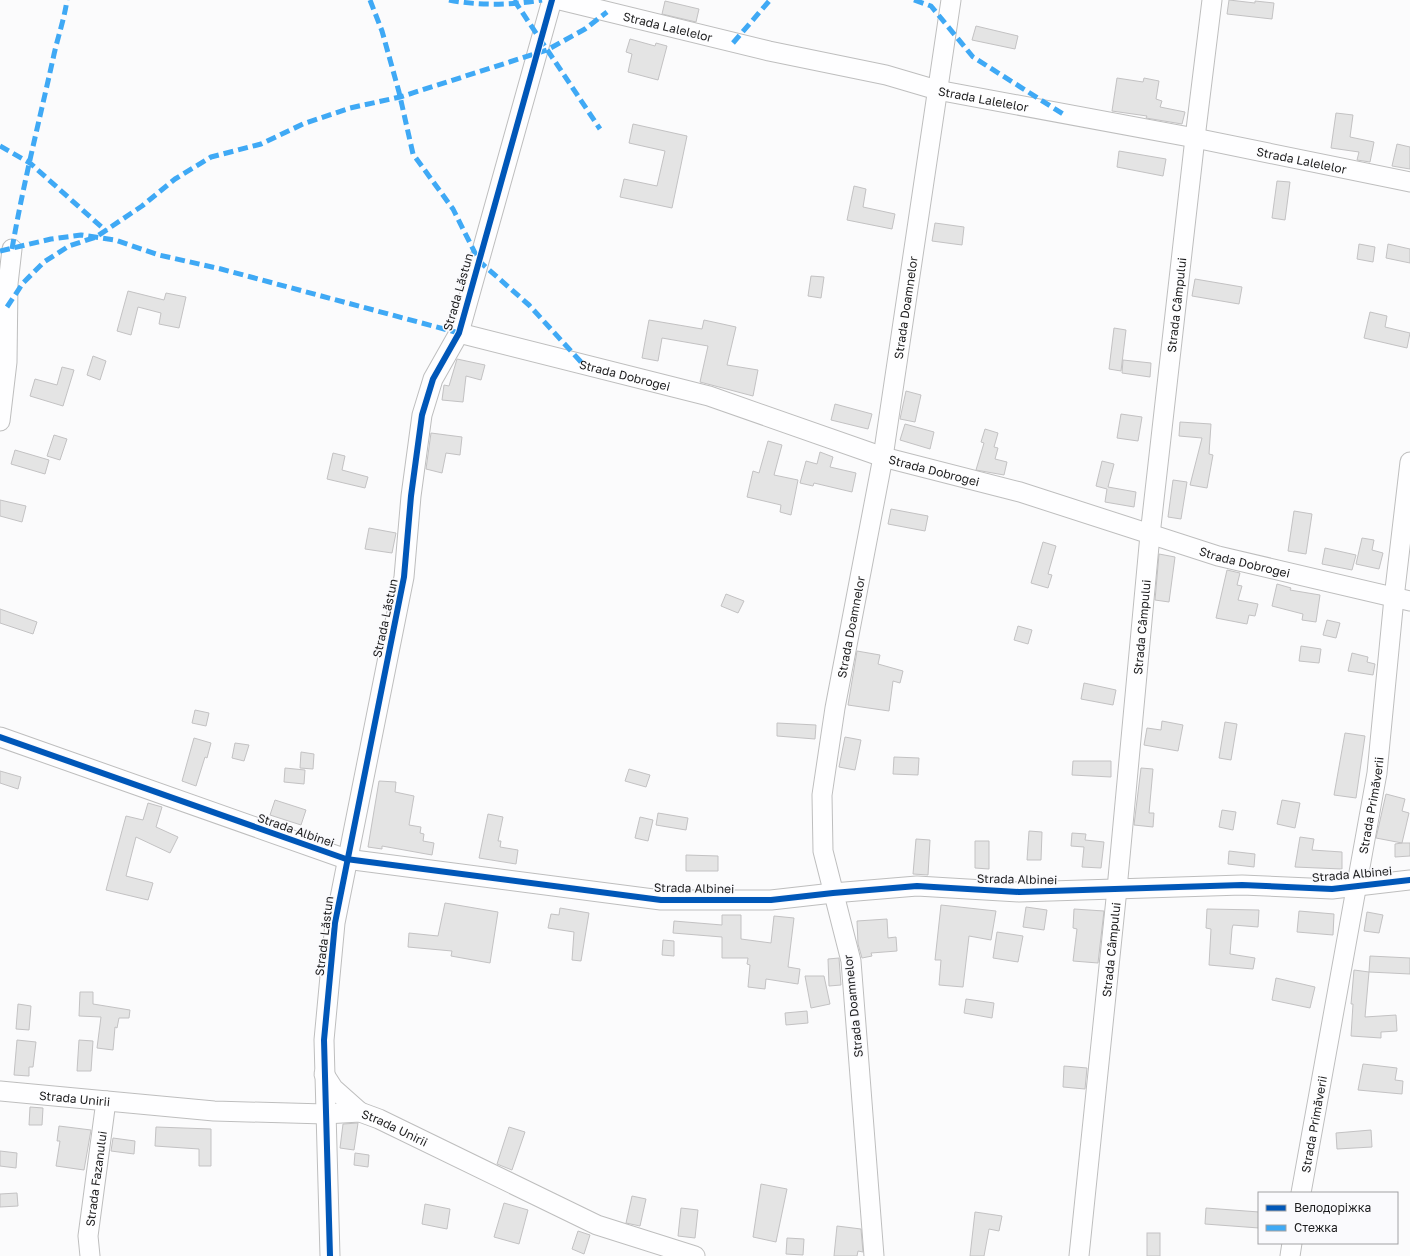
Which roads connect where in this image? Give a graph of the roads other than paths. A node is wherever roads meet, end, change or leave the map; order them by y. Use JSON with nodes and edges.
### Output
{"nodes":[{"id":1,"x":552,"y":0,"type":"edge"},
{"id":2,"x":560,"y":0,"type":"edge"},
{"id":3,"x":951,"y":0,"type":"edge"},
{"id":4,"x":1212,"y":0,"type":"edge"},
{"id":5,"x":937,"y":90,"type":"junction"},
{"id":6,"x":1195,"y":138,"type":"junction"},
{"id":7,"x":1410,"y":182,"type":"edge"},
{"id":8,"x":12,"y":249,"type":"dead end"},
{"id":9,"x":459,"y":333,"type":"junction"},
{"id":10,"x":0,"y":421,"type":"edge"},
{"id":11,"x":883,"y":457,"type":"junction"},
{"id":12,"x":1410,"y":462,"type":"edge"},
{"id":13,"x":1150,"y":535,"type":"junction"},
{"id":14,"x":1402,"y":600,"type":"edge"},
{"id":15,"x":0,"y":737,"type":"edge"},
{"id":16,"x":346,"y":859,"type":"junction"},
{"id":17,"x":1410,"y":880,"type":"edge"},
{"id":18,"x":1358,"y":886,"type":"junction"},
{"id":19,"x":1117,"y":889,"type":"junction"},
{"id":20,"x":833,"y":893,"type":"junction"},
{"id":21,"x":324,"y":1074,"type":"junction"},
{"id":22,"x":0,"y":1091,"type":"edge"},
{"id":23,"x":106,"y":1101,"type":"junction"},
{"id":24,"x":360,"y":1112,"type":"junction"},
{"id":25,"x":325,"y":1114,"type":"junction"},
{"id":26,"x":1301,"y":1192,"type":"edge"},
{"id":27,"x":1292,"y":1244,"type":"edge"},
{"id":28,"x":90,"y":1256,"type":"edge"},
{"id":29,"x":330,"y":1256,"type":"edge"},
{"id":30,"x":694,"y":1256,"type":"edge"},
{"id":31,"x":874,"y":1256,"type":"edge"},
{"id":32,"x":1079,"y":1256,"type":"edge"},
{"id":33,"x":1290,"y":1256,"type":"edge"}],
"edges":[{"from":1,"to":9,"type":"street","name":"Strada Lăstun"},
{"from":2,"to":5,"type":"street","name":"Strada Lalelelor"},
{"from":3,"to":5,"type":"street","name":"Strada Doamnelor"},
{"from":4,"to":6,"type":"street","name":"Strada Câmpului"},
{"from":5,"to":6,"type":"street","name":"Strada Lalelelor"},
{"from":5,"to":11,"type":"street","name":"Strada Doamnelor"},
{"from":6,"to":7,"type":"street","name":"Strada Lalelelor"},
{"from":6,"to":13,"type":"street","name":"Strada Câmpului"},
{"from":8,"to":10,"type":"street"},
{"from":9,"to":11,"type":"street","name":"Strada Dobrogei"},
{"from":9,"to":16,"type":"street","name":"Strada Lăstun"},
{"from":11,"to":13,"type":"street","name":"Strada Dobrogei"},
{"from":11,"to":20,"type":"street","name":"Strada Doamnelor"},
{"from":12,"to":14,"type":"street","name":"Strada Primăverii"},
{"from":13,"to":14,"type":"street","name":"Strada Dobrogei"},
{"from":13,"to":19,"type":"street","name":"Strada Câmpului"},
{"from":14,"to":18,"type":"street","name":"Strada Primăverii"},
{"from":15,"to":16,"type":"street","name":"Strada Albinei"},
{"from":16,"to":20,"type":"street","name":"Strada Albinei"},
{"from":16,"to":21,"type":"street","name":"Strada Lăstun"},
{"from":17,"to":18,"type":"street","name":"Strada Albinei"},
{"from":18,"to":19,"type":"street","name":"Strada Albinei"},
{"from":18,"to":26,"type":"street","name":"Strada Primăverii"},
{"from":19,"to":20,"type":"street","name":"Strada Albinei"},
{"from":19,"to":32,"type":"street","name":"Strada Câmpului"},
{"from":20,"to":31,"type":"street","name":"Strada Doamnelor"},
{"from":21,"to":24,"type":"street"},
{"from":21,"to":25,"type":"street","name":"Strada Lăstun"},
{"from":22,"to":23,"type":"street","name":"Strada Unirii"},
{"from":23,"to":25,"type":"street","name":"Strada Unirii"},
{"from":23,"to":28,"type":"street","name":"Strada Fazanului"},
{"from":24,"to":25,"type":"street","name":"Strada Unirii"},
{"from":24,"to":30,"type":"street","name":"Strada Unirii"},
{"from":25,"to":29,"type":"street","name":"Strada Lăstun"},
{"from":27,"to":33,"type":"street"}]}
